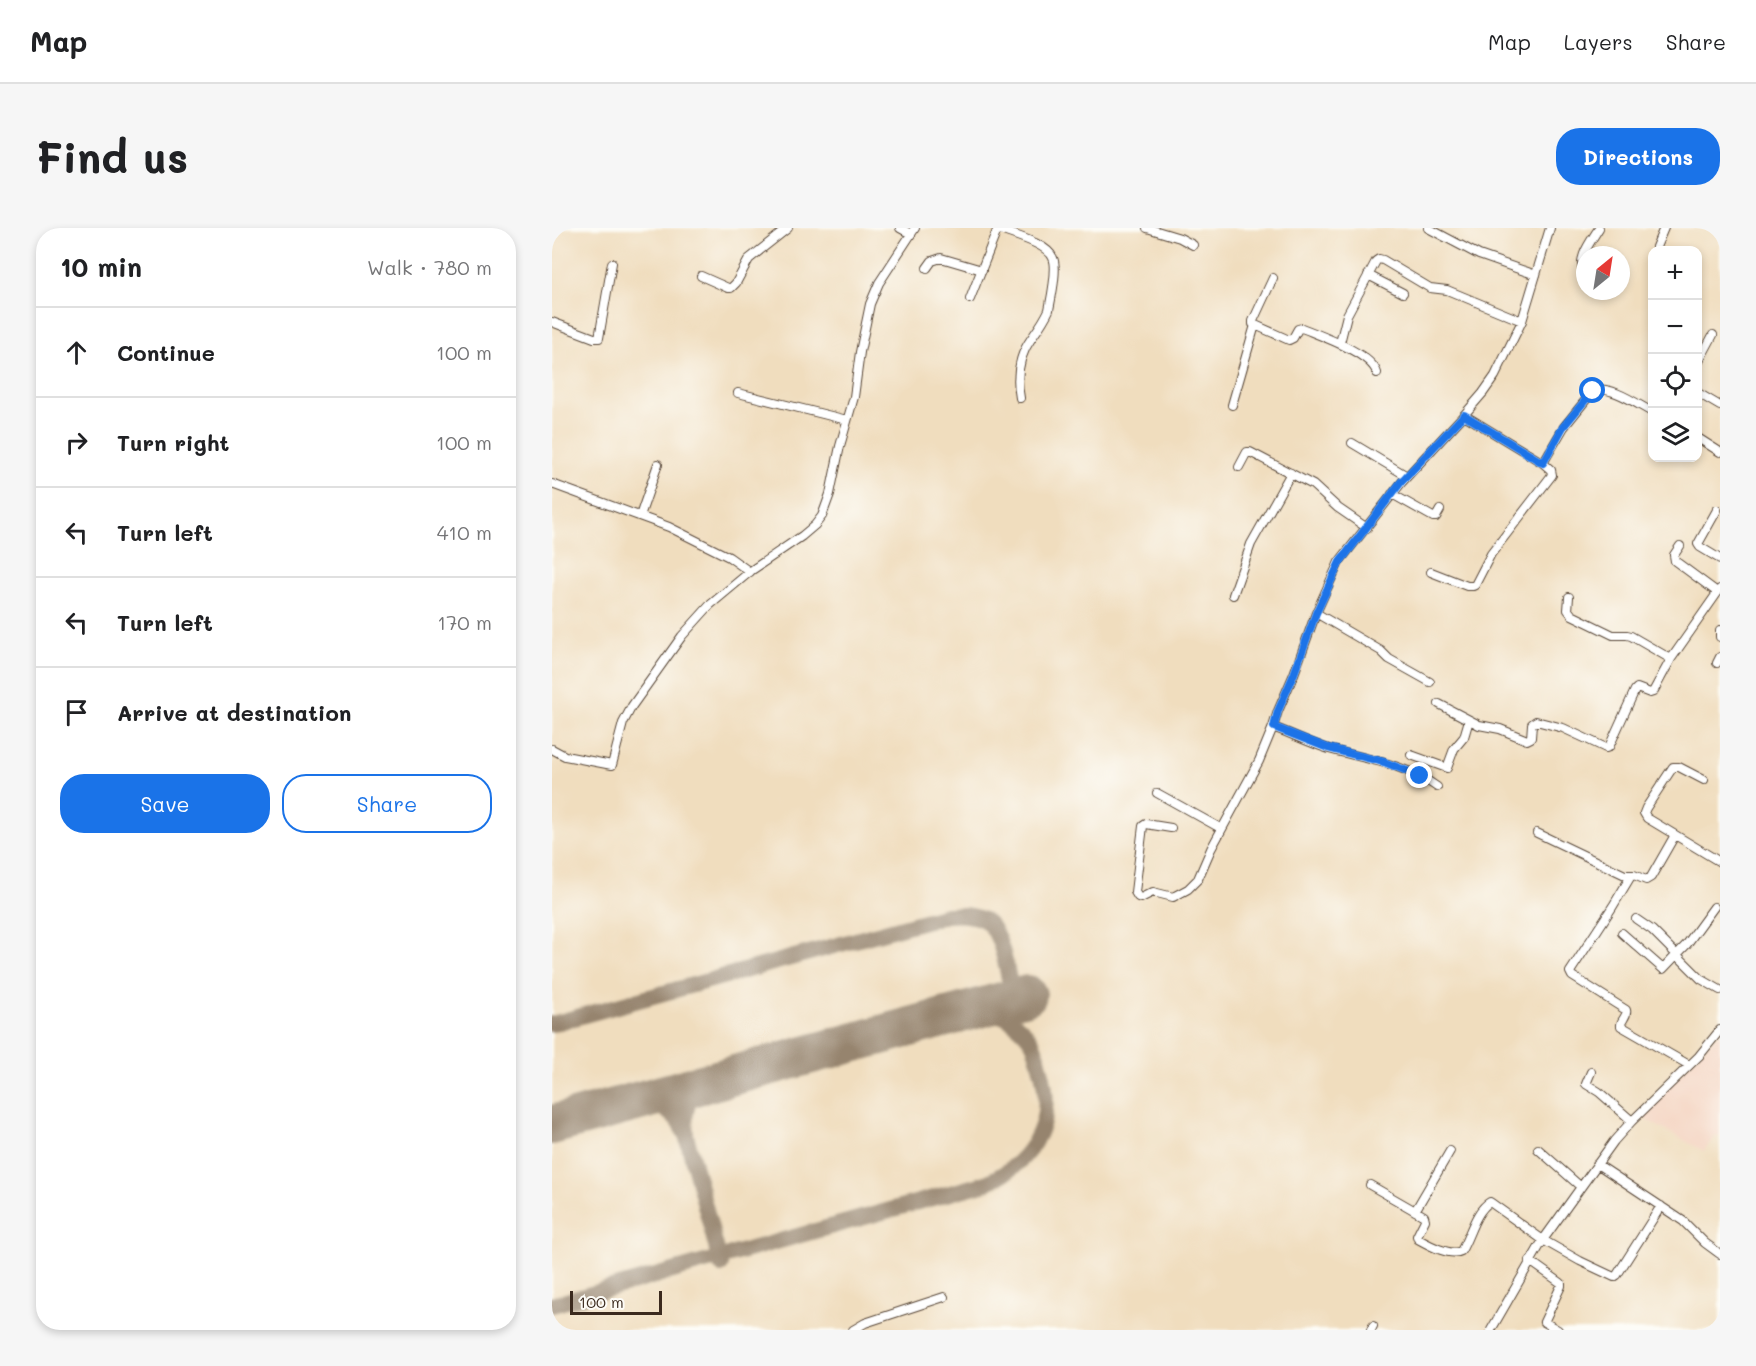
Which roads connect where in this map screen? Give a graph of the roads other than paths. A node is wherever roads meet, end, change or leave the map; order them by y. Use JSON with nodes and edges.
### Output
{"nodes":[{"id":1,"x":788,"y":228,"type":"edge"},
{"id":2,"x":900,"y":228,"type":"edge"},
{"id":3,"x":1147,"y":228,"type":"edge"},
{"id":4,"x":1428,"y":228,"type":"edge"},
{"id":5,"x":1550,"y":228,"type":"edge"},
{"id":6,"x":1599,"y":228,"type":"edge"},
{"id":7,"x":1664,"y":228,"type":"edge"},
{"id":8,"x":998,"y":229,"type":"edge"},
{"id":9,"x":913,"y":231,"type":"edge"},
{"id":10,"x":1193,"y":245,"type":"dead end"},
{"id":11,"x":1589,"y":246,"type":"edge"},
{"id":12,"x":1656,"y":246,"type":"edge"},
{"id":13,"x":612,"y":263,"type":"dead end"},
{"id":14,"x":927,"y":268,"type":"dead end"},
{"id":15,"x":982,"y":270,"type":"junction"},
{"id":16,"x":1368,"y":275,"type":"junction"},
{"id":17,"x":1536,"y":275,"type":"junction"},
{"id":18,"x":701,"y":276,"type":"dead end"},
{"id":19,"x":1273,"y":278,"type":"dead end"},
{"id":20,"x":1403,"y":293,"type":"dead end"},
{"id":21,"x":970,"y":299,"type":"dead end"},
{"id":22,"x":1522,"y":321,"type":"junction"},
{"id":23,"x":552,"y":322,"type":"edge"},
{"id":24,"x":1255,"y":325,"type":"junction"},
{"id":25,"x":1713,"y":335,"type":"dead end"},
{"id":26,"x":1340,"y":343,"type":"junction"},
{"id":27,"x":1702,"y":356,"type":"edge"},
{"id":28,"x":1377,"y":373,"type":"dead end"},
{"id":29,"x":738,"y":393,"type":"dead end"},
{"id":30,"x":1702,"y":395,"type":"edge"},
{"id":31,"x":1020,"y":398,"type":"dead end"},
{"id":32,"x":1232,"y":405,"type":"dead end"},
{"id":33,"x":1720,"y":406,"type":"edge"},
{"id":34,"x":1648,"y":409,"type":"edge"},
{"id":35,"x":1464,"y":415,"type":"junction"},
{"id":36,"x":848,"y":420,"type":"junction"},
{"id":37,"x":1702,"y":441,"type":"edge"},
{"id":38,"x":1352,"y":443,"type":"dead end"},
{"id":39,"x":1720,"y":452,"type":"edge"},
{"id":40,"x":1543,"y":463,"type":"junction"},
{"id":41,"x":657,"y":464,"type":"dead end"},
{"id":42,"x":1239,"y":467,"type":"dead end"},
{"id":43,"x":1291,"y":473,"type":"junction"},
{"id":44,"x":1407,"y":476,"type":"junction"},
{"id":45,"x":552,"y":484,"type":"edge"},
{"id":46,"x":1392,"y":494,"type":"junction"},
{"id":47,"x":1440,"y":510,"type":"dead end"},
{"id":48,"x":1717,"y":510,"type":"dead end"},
{"id":49,"x":640,"y":516,"type":"junction"},
{"id":50,"x":1366,"y":528,"type":"junction"},
{"id":51,"x":1680,"y":546,"type":"dead end"},
{"id":52,"x":1720,"y":560,"type":"edge"},
{"id":53,"x":750,"y":572,"type":"junction"},
{"id":54,"x":1431,"y":572,"type":"dead end"},
{"id":55,"x":1719,"y":590,"type":"edge"},
{"id":56,"x":1233,"y":595,"type":"dead end"},
{"id":57,"x":1569,"y":597,"type":"dead end"},
{"id":58,"x":1316,"y":613,"type":"junction"},
{"id":59,"x":1720,"y":630,"type":"edge"},
{"id":60,"x":1720,"y":636,"type":"edge"},
{"id":61,"x":1671,"y":658,"type":"junction"},
{"id":62,"x":1430,"y":682,"type":"dead end"},
{"id":63,"x":1439,"y":704,"type":"dead end"},
{"id":64,"x":1468,"y":720,"type":"junction"},
{"id":65,"x":1274,"y":727,"type":"junction"},
{"id":66,"x":552,"y":749,"type":"edge"},
{"id":67,"x":1411,"y":755,"type":"dead end"},
{"id":68,"x":1704,"y":780,"type":"dead end"},
{"id":69,"x":1437,"y":787,"type":"dead end"},
{"id":70,"x":1157,"y":793,"type":"dead end"},
{"id":71,"x":1171,"y":828,"type":"dead end"},
{"id":72,"x":1222,"y":829,"type":"junction"},
{"id":73,"x":1537,"y":833,"type":"dead end"},
{"id":74,"x":1675,"y":836,"type":"junction"},
{"id":75,"x":1720,"y":862,"type":"edge"},
{"id":76,"x":1631,"y":876,"type":"junction"},
{"id":77,"x":1714,"y":907,"type":"dead end"},
{"id":78,"x":1636,"y":919,"type":"dead end"},
{"id":79,"x":1622,"y":933,"type":"dead end"},
{"id":80,"x":1676,"y":955,"type":"junction"},
{"id":81,"x":1720,"y":990,"type":"edge"},
{"id":82,"x":1720,"y":1030,"type":"edge"},
{"id":83,"x":1689,"y":1065,"type":"junction"},
{"id":84,"x":1591,"y":1072,"type":"dead end"},
{"id":85,"x":1632,"y":1121,"type":"junction"},
{"id":86,"x":1538,"y":1149,"type":"dead end"},
{"id":87,"x":1450,"y":1152,"type":"dead end"},
{"id":88,"x":1597,"y":1164,"type":"junction"},
{"id":89,"x":1370,"y":1185,"type":"dead end"},
{"id":90,"x":1581,"y":1187,"type":"junction"},
{"id":91,"x":1661,"y":1206,"type":"junction"},
{"id":92,"x":1414,"y":1211,"type":"junction"},
{"id":93,"x":1543,"y":1240,"type":"junction"},
{"id":94,"x":1720,"y":1254,"type":"edge"},
{"id":95,"x":1530,"y":1261,"type":"junction"},
{"id":96,"x":944,"y":1297,"type":"dead end"},
{"id":97,"x":853,"y":1330,"type":"edge"},
{"id":98,"x":1491,"y":1330,"type":"edge"},
{"id":99,"x":1558,"y":1330,"type":"edge"}],
"edges":[{"from":1,"to":18,"type":"street"},
{"from":2,"to":9,"type":"street"},
{"from":3,"to":10,"type":"street"},
{"from":4,"to":17,"type":"street"},
{"from":5,"to":17,"type":"street"},
{"from":6,"to":11,"type":"street"},
{"from":7,"to":12,"type":"street"},
{"from":8,"to":15,"type":"street"},
{"from":8,"to":31,"type":"street"},
{"from":9,"to":36,"type":"street"},
{"from":13,"to":23,"type":"street"},
{"from":14,"to":15,"type":"street"},
{"from":15,"to":21,"type":"street"},
{"from":16,"to":20,"type":"street"},
{"from":16,"to":22,"type":"street"},
{"from":16,"to":26,"type":"street"},
{"from":17,"to":22,"type":"street"},
{"from":19,"to":24,"type":"street"},
{"from":22,"to":35,"type":"street"},
{"from":24,"to":26,"type":"street"},
{"from":24,"to":32,"type":"street"},
{"from":25,"to":27,"type":"street"},
{"from":26,"to":28,"type":"street"},
{"from":29,"to":36,"type":"street"},
{"from":30,"to":33,"type":"street"},
{"from":34,"to":40,"type":"street"},
{"from":35,"to":40,"type":"street"},
{"from":35,"to":44,"type":"street"},
{"from":36,"to":53,"type":"street"},
{"from":37,"to":39,"type":"street"},
{"from":38,"to":44,"type":"street"},
{"from":40,"to":54,"type":"street"},
{"from":41,"to":49,"type":"street"},
{"from":42,"to":43,"type":"street"},
{"from":43,"to":50,"type":"street"},
{"from":43,"to":56,"type":"street"},
{"from":44,"to":46,"type":"street"},
{"from":45,"to":49,"type":"street"},
{"from":46,"to":47,"type":"street"},
{"from":46,"to":50,"type":"street"},
{"from":48,"to":52,"type":"street"},
{"from":49,"to":53,"type":"street"},
{"from":50,"to":58,"type":"street"},
{"from":51,"to":55,"type":"street"},
{"from":53,"to":66,"type":"street"},
{"from":55,"to":61,"type":"street"},
{"from":57,"to":61,"type":"street"},
{"from":58,"to":62,"type":"street"},
{"from":58,"to":65,"type":"street"},
{"from":59,"to":60,"type":"street"},
{"from":61,"to":64,"type":"street"},
{"from":63,"to":64,"type":"street"},
{"from":64,"to":67,"type":"street"},
{"from":65,"to":69,"type":"street"},
{"from":65,"to":72,"type":"street"},
{"from":68,"to":74,"type":"street"},
{"from":70,"to":72,"type":"street"},
{"from":71,"to":72,"type":"street"},
{"from":73,"to":76,"type":"street"},
{"from":74,"to":75,"type":"street"},
{"from":74,"to":76,"type":"street"},
{"from":76,"to":83,"type":"street"},
{"from":77,"to":80,"type":"street"},
{"from":78,"to":80,"type":"street"},
{"from":79,"to":80,"type":"street"},
{"from":80,"to":81,"type":"street"},
{"from":82,"to":83,"type":"street"},
{"from":83,"to":85,"type":"street"},
{"from":84,"to":85,"type":"street"},
{"from":85,"to":88,"type":"street"},
{"from":86,"to":90,"type":"street"},
{"from":87,"to":92,"type":"street"},
{"from":88,"to":90,"type":"street"},
{"from":88,"to":91,"type":"street"},
{"from":89,"to":92,"type":"street"},
{"from":90,"to":93,"type":"street"},
{"from":91,"to":93,"type":"street"},
{"from":91,"to":94,"type":"street"},
{"from":92,"to":93,"type":"street"},
{"from":93,"to":95,"type":"street"},
{"from":95,"to":98,"type":"street"},
{"from":95,"to":99,"type":"street"},
{"from":96,"to":97,"type":"street"}]}
